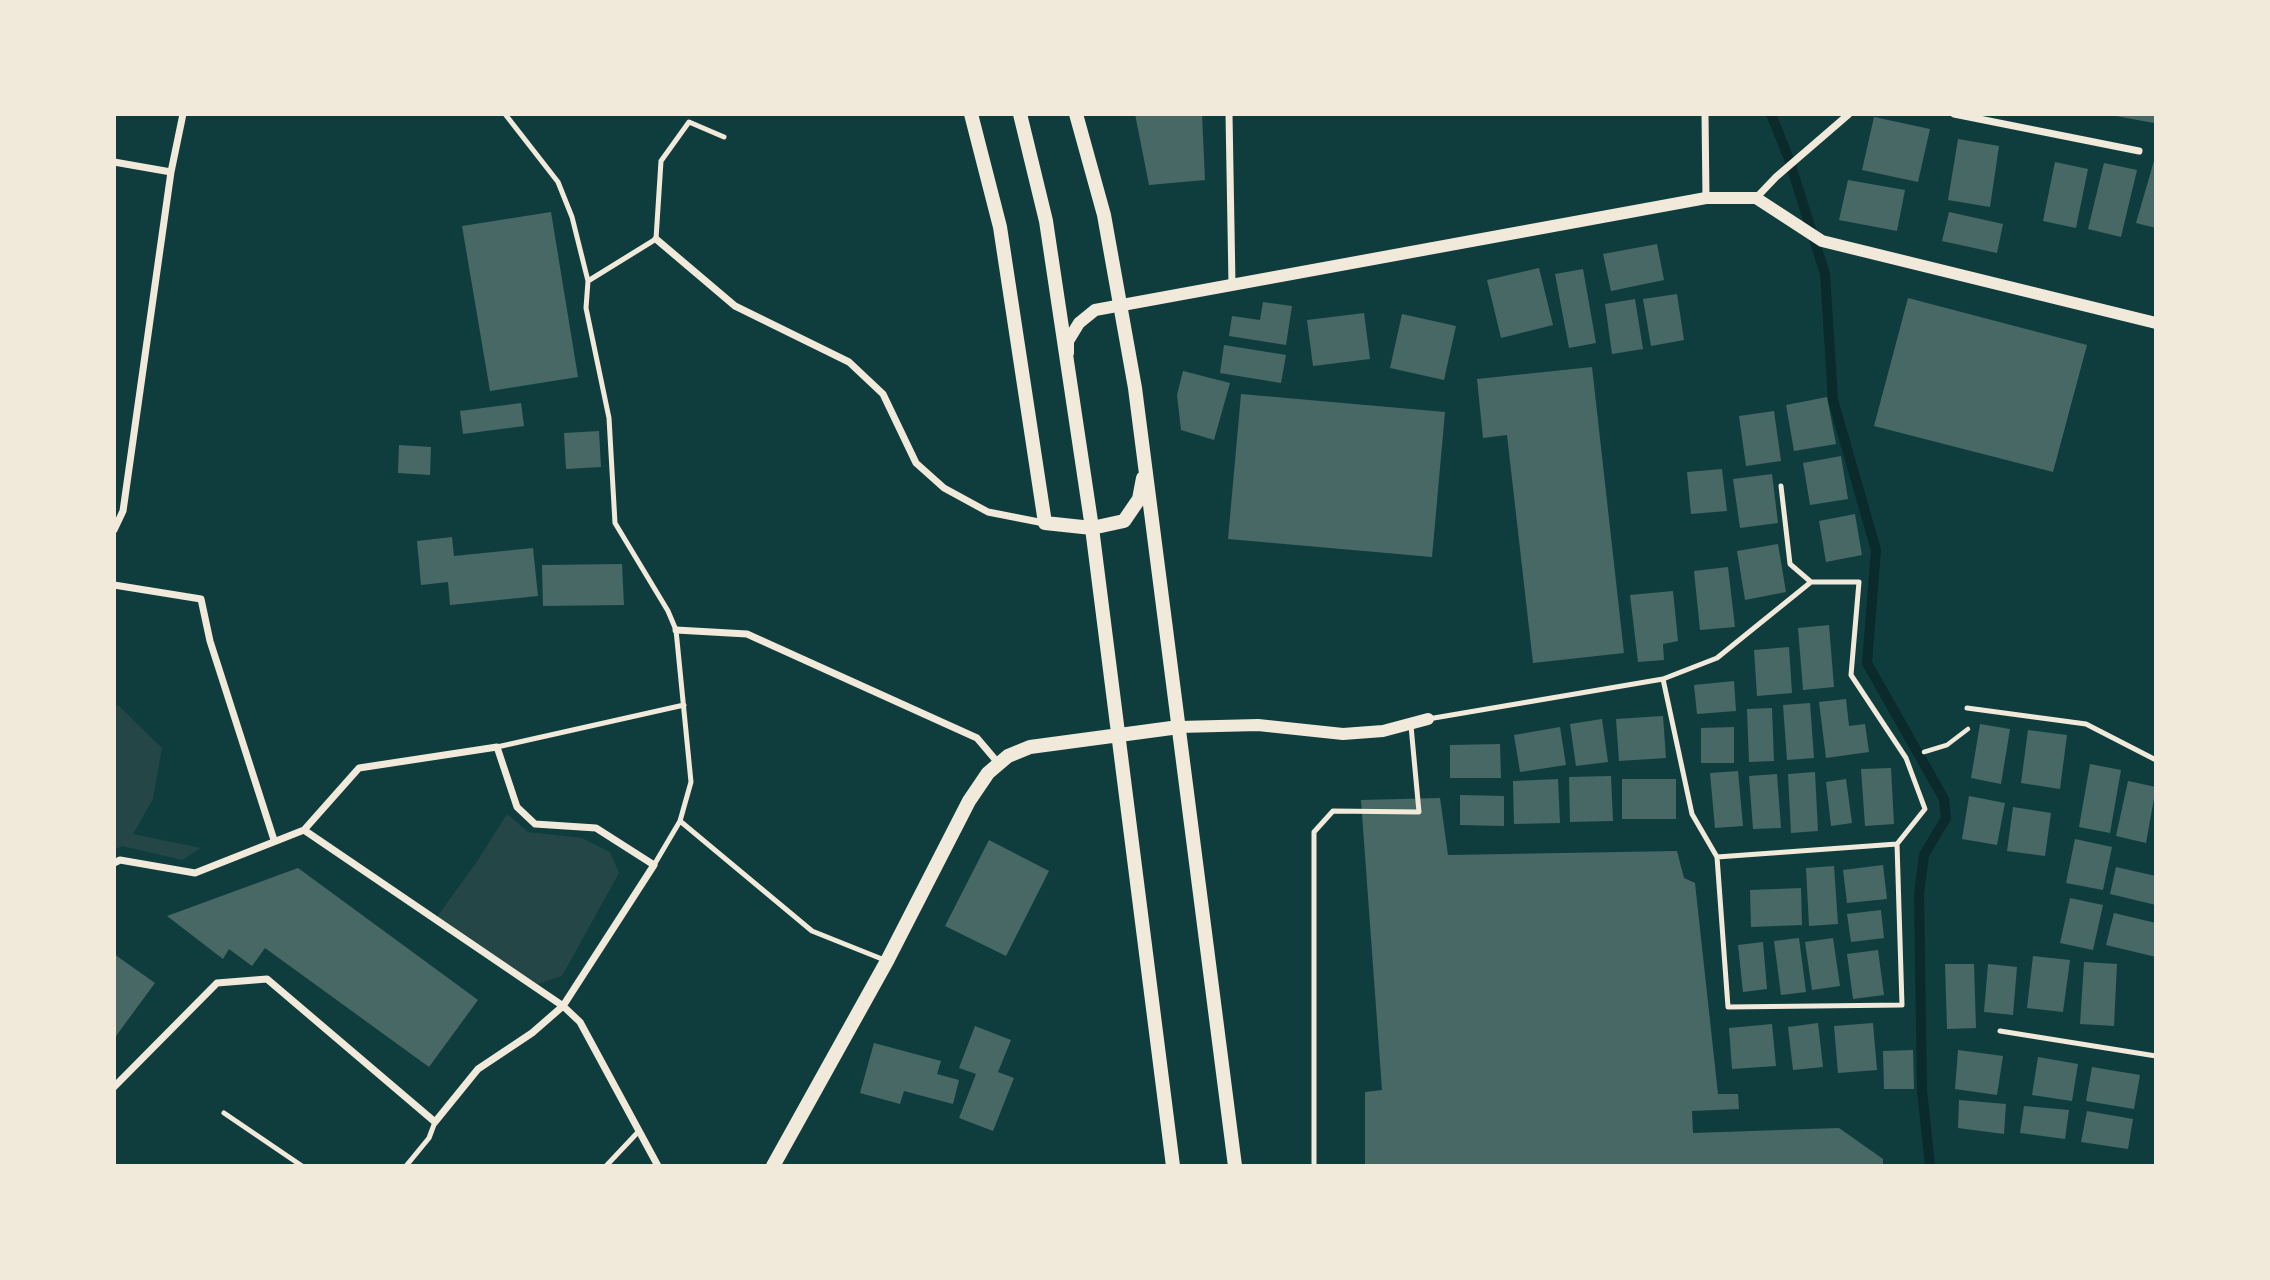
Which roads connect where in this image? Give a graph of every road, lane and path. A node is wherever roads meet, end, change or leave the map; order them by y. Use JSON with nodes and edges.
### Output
{"nodes":[{"id":1,"x":183,"y":114,"type":"edge"},
{"id":2,"x":505,"y":114,"type":"edge"},
{"id":3,"x":971,"y":114,"type":"edge"},
{"id":4,"x":1020,"y":114,"type":"edge"},
{"id":5,"x":1076,"y":114,"type":"edge"},
{"id":6,"x":1229,"y":114,"type":"edge"},
{"id":7,"x":1705,"y":114,"type":"edge"},
{"id":8,"x":1849,"y":114,"type":"edge"},
{"id":9,"x":1954,"y":114,"type":"edge"},
{"id":10,"x":724,"y":137,"type":"dead end"},
{"id":11,"x":2139,"y":150,"type":"dead end"},
{"id":12,"x":114,"y":162,"type":"edge"},
{"id":13,"x":171,"y":172,"type":"junction"},
{"id":14,"x":1706,"y":198,"type":"junction"},
{"id":15,"x":1756,"y":198,"type":"junction"},
{"id":16,"x":656,"y":239,"type":"junction"},
{"id":17,"x":588,"y":281,"type":"junction"},
{"id":18,"x":1233,"y":284,"type":"junction"},
{"id":19,"x":1121,"y":303,"type":"junction"},
{"id":20,"x":2156,"y":324,"type":"edge"},
{"id":21,"x":1068,"y":362,"type":"junction"},
{"id":22,"x":1146,"y":466,"type":"junction"},
{"id":23,"x":1781,"y":486,"type":"dead end"},
{"id":24,"x":1045,"y":523,"type":"junction"},
{"id":25,"x":1092,"y":528,"type":"junction"},
{"id":26,"x":114,"y":530,"type":"edge"},
{"id":27,"x":1811,"y":582,"type":"junction"},
{"id":28,"x":114,"y":585,"type":"edge"},
{"id":29,"x":677,"y":630,"type":"junction"},
{"id":30,"x":1663,"y":679,"type":"junction"},
{"id":31,"x":684,"y":705,"type":"junction"},
{"id":32,"x":1967,"y":708,"type":"dead end"},
{"id":33,"x":1428,"y":719,"type":"joint"},
{"id":34,"x":1410,"y":723,"type":"junction"},
{"id":35,"x":1179,"y":727,"type":"junction"},
{"id":36,"x":1119,"y":734,"type":"junction"},
{"id":37,"x":1947,"y":745,"type":"dead end"},
{"id":38,"x":497,"y":747,"type":"junction"},
{"id":39,"x":1930,"y":750,"type":"dead end"},
{"id":40,"x":2156,"y":760,"type":"edge"},
{"id":41,"x":999,"y":764,"type":"junction"},
{"id":42,"x":680,"y":821,"type":"junction"},
{"id":43,"x":304,"y":830,"type":"junction"},
{"id":44,"x":274,"y":840,"type":"junction"},
{"id":45,"x":1897,"y":844,"type":"junction"},
{"id":46,"x":1717,"y":857,"type":"junction"},
{"id":47,"x":114,"y":863,"type":"edge"},
{"id":48,"x":653,"y":865,"type":"junction"},
{"id":49,"x":887,"y":961,"type":"junction"},
{"id":50,"x":563,"y":1006,"type":"junction"},
{"id":51,"x":2000,"y":1031,"type":"dead end"},
{"id":52,"x":2156,"y":1056,"type":"edge"},
{"id":53,"x":114,"y":1087,"type":"edge"},
{"id":54,"x":224,"y":1113,"type":"dead end"},
{"id":55,"x":435,"y":1122,"type":"junction"},
{"id":56,"x":639,"y":1131,"type":"junction"},
{"id":57,"x":302,"y":1166,"type":"edge"},
{"id":58,"x":407,"y":1166,"type":"edge"},
{"id":59,"x":606,"y":1166,"type":"edge"},
{"id":60,"x":658,"y":1166,"type":"edge"},
{"id":61,"x":773,"y":1166,"type":"edge"},
{"id":62,"x":1173,"y":1166,"type":"edge"},
{"id":63,"x":1235,"y":1166,"type":"edge"},
{"id":64,"x":1314,"y":1166,"type":"edge"}],
"edges":[{"from":1,"to":13,"type":"street"},
{"from":2,"to":17,"type":"lane"},
{"from":3,"to":24,"type":"main road"},
{"from":4,"to":21,"type":"main road"},
{"from":5,"to":19,"type":"main road"},
{"from":6,"to":18,"type":"street"},
{"from":7,"to":14,"type":"street"},
{"from":8,"to":15,"type":"street"},
{"from":9,"to":11,"type":"street"},
{"from":10,"to":16,"type":"lane"},
{"from":12,"to":13,"type":"street"},
{"from":13,"to":26,"type":"street"},
{"from":14,"to":15,"type":"street"},
{"from":14,"to":18,"type":"street"},
{"from":15,"to":20,"type":"street"},
{"from":16,"to":17,"type":"lane"},
{"from":16,"to":24,"type":"street"},
{"from":17,"to":29,"type":"lane"},
{"from":18,"to":19,"type":"street"},
{"from":19,"to":21,"type":"street"},
{"from":19,"to":22,"type":"main road"},
{"from":21,"to":25,"type":"main road"},
{"from":22,"to":25,"type":"main road"},
{"from":22,"to":35,"type":"main road"},
{"from":23,"to":27,"type":"lane"},
{"from":24,"to":25,"type":"main road"},
{"from":25,"to":36,"type":"main road"},
{"from":27,"to":30,"type":"lane"},
{"from":27,"to":45,"type":"lane"},
{"from":28,"to":44,"type":"street"},
{"from":29,"to":31,"type":"lane"},
{"from":29,"to":41,"type":"street"},
{"from":30,"to":33,"type":"lane"},
{"from":30,"to":46,"type":"lane"},
{"from":31,"to":38,"type":"lane"},
{"from":31,"to":42,"type":"lane"},
{"from":32,"to":40,"type":"lane"},
{"from":33,"to":34,"type":"street"},
{"from":34,"to":35,"type":"street"},
{"from":34,"to":64,"type":"lane"},
{"from":35,"to":36,"type":"main road"},
{"from":35,"to":63,"type":"main road"},
{"from":36,"to":41,"type":"main road"},
{"from":36,"to":62,"type":"main road"},
{"from":37,"to":39,"type":"path"},
{"from":38,"to":43,"type":"street"},
{"from":38,"to":48,"type":"street"},
{"from":41,"to":49,"type":"main road"},
{"from":42,"to":48,"type":"lane"},
{"from":42,"to":49,"type":"lane"},
{"from":43,"to":44,"type":"street"},
{"from":43,"to":50,"type":"street"},
{"from":44,"to":47,"type":"street"},
{"from":45,"to":46,"type":"lane"},
{"from":45,"to":46,"type":"lane"},
{"from":48,"to":50,"type":"street"},
{"from":49,"to":61,"type":"main road"},
{"from":50,"to":55,"type":"street"},
{"from":50,"to":56,"type":"street"},
{"from":51,"to":52,"type":"lane"},
{"from":53,"to":55,"type":"street"},
{"from":54,"to":57,"type":"lane"},
{"from":55,"to":58,"type":"lane"},
{"from":56,"to":59,"type":"lane"},
{"from":56,"to":60,"type":"street"}]}
